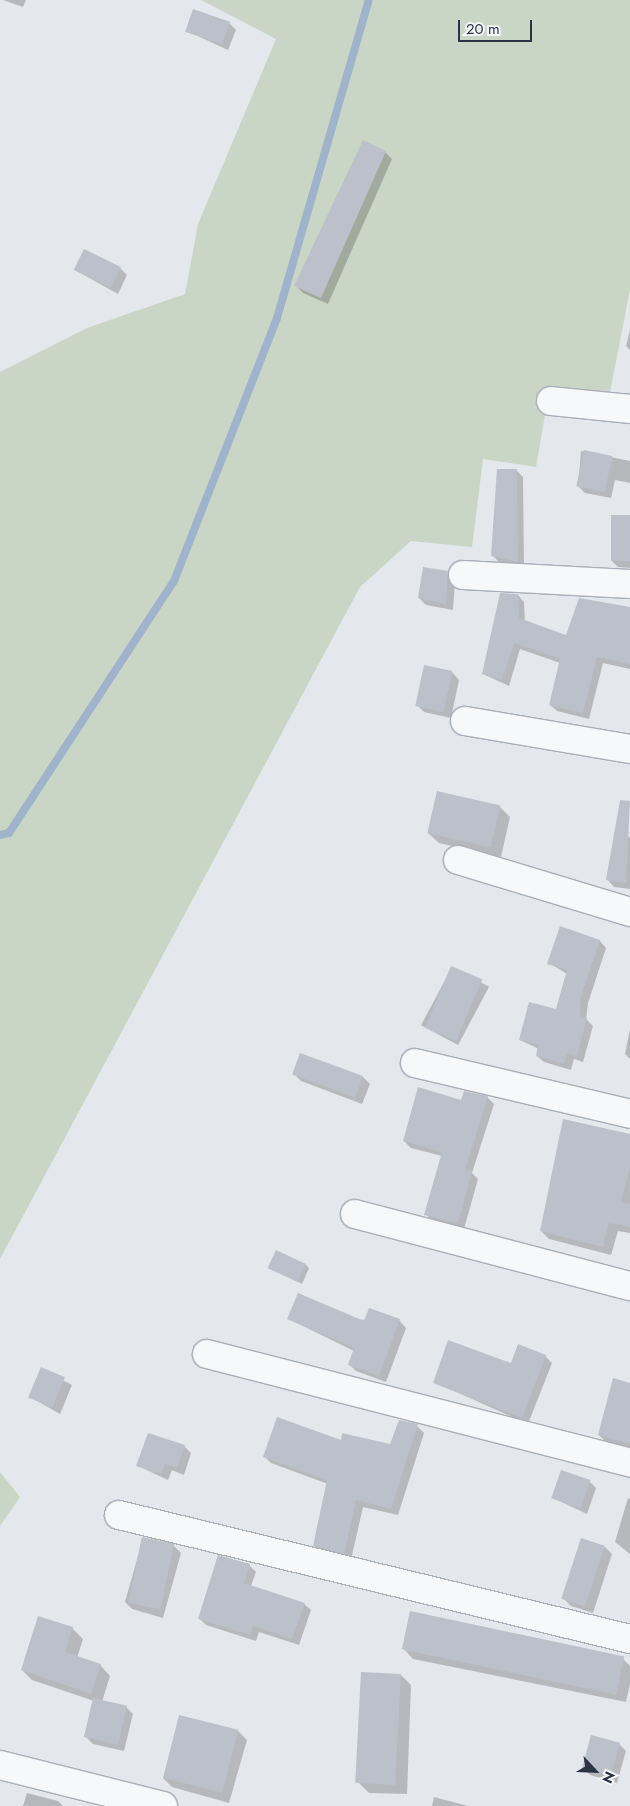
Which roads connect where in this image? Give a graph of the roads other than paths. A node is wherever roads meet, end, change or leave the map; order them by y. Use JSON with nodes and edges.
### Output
{"nodes":[{"id":1,"x":551,"y":401,"type":"dead end"},
{"id":2,"x":630,"y":409,"type":"edge"},
{"id":3,"x":463,"y":575,"type":"dead end"},
{"id":4,"x":630,"y":584,"type":"edge"},
{"id":5,"x":464,"y":721,"type":"dead end"},
{"id":6,"x":630,"y":749,"type":"edge"},
{"id":7,"x":458,"y":860,"type":"dead end"},
{"id":8,"x":630,"y":912,"type":"edge"},
{"id":9,"x":415,"y":1064,"type":"dead end"},
{"id":10,"x":630,"y":1114,"type":"edge"},
{"id":11,"x":355,"y":1214,"type":"dead end"},
{"id":12,"x":630,"y":1286,"type":"edge"},
{"id":13,"x":207,"y":1354,"type":"dead end"},
{"id":14,"x":630,"y":1463,"type":"edge"},
{"id":15,"x":118,"y":1515,"type":"dead end"},
{"id":16,"x":630,"y":1639,"type":"edge"},
{"id":17,"x":0,"y":1765,"type":"edge"},
{"id":18,"x":163,"y":1806,"type":"edge"}],
"edges":[{"from":1,"to":2,"type":"street"},
{"from":3,"to":4,"type":"street"},
{"from":5,"to":6,"type":"street"},
{"from":7,"to":8,"type":"street"},
{"from":9,"to":10,"type":"street"},
{"from":11,"to":12,"type":"street"},
{"from":13,"to":14,"type":"street"},
{"from":15,"to":16,"type":"street"},
{"from":17,"to":18,"type":"street"}]}
